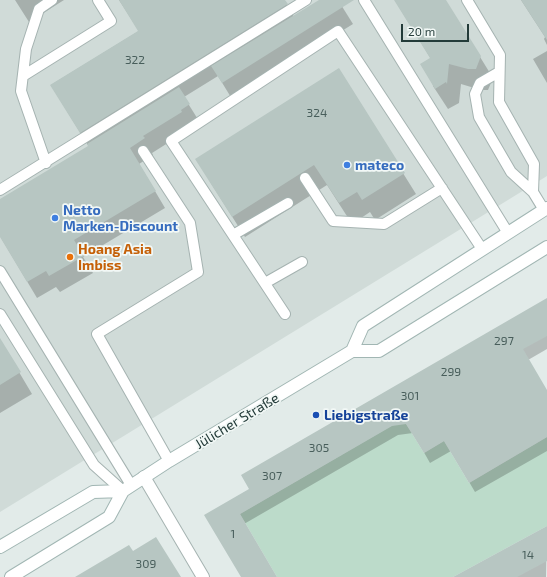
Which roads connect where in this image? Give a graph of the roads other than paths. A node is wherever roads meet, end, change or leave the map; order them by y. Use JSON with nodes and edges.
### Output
{"nodes":[{"id":1,"x":52,"y":0,"type":"edge"},
{"id":2,"x":98,"y":0,"type":"edge"},
{"id":3,"x":306,"y":0,"type":"edge"},
{"id":4,"x":364,"y":0,"type":"edge"},
{"id":5,"x":467,"y":0,"type":"edge"},
{"id":6,"x":499,"y":72,"type":"junction"},
{"id":7,"x":23,"y":76,"type":"junction"},
{"id":8,"x":143,"y":151,"type":"dead end"},
{"id":9,"x":46,"y":163,"type":"junction"},
{"id":10,"x":305,"y":178,"type":"dead end"},
{"id":11,"x":442,"y":188,"type":"junction"},
{"id":12,"x":0,"y":190,"type":"edge"},
{"id":13,"x":533,"y":192,"type":"junction"},
{"id":14,"x":288,"y":202,"type":"dead end"},
{"id":15,"x":545,"y":209,"type":"edge"},
{"id":16,"x":508,"y":233,"type":"junction"},
{"id":17,"x":233,"y":235,"type":"junction"},
{"id":18,"x":547,"y":247,"type":"edge"},
{"id":19,"x":482,"y":249,"type":"junction"},
{"id":20,"x":302,"y":262,"type":"dead end"},
{"id":21,"x":0,"y":271,"type":"edge"},
{"id":22,"x":265,"y":283,"type":"junction"},
{"id":23,"x":0,"y":314,"type":"edge"},
{"id":24,"x":285,"y":314,"type":"dead end"},
{"id":25,"x":352,"y":351,"type":"junction"},
{"id":26,"x":169,"y":461,"type":"junction"},
{"id":27,"x":144,"y":477,"type":"junction"},
{"id":28,"x":127,"y":488,"type":"junction"},
{"id":29,"x":0,"y":547,"type":"edge"},
{"id":30,"x":11,"y":577,"type":"edge"},
{"id":31,"x":203,"y":577,"type":"edge"}],
"edges":[{"from":1,"to":7,"type":"lane"},
{"from":2,"to":7,"type":"lane"},
{"from":3,"to":9,"type":"lane"},
{"from":4,"to":16,"type":"lane"},
{"from":5,"to":6,"type":"lane"},
{"from":6,"to":13,"type":"lane"},
{"from":6,"to":13,"type":"lane"},
{"from":7,"to":9,"type":"lane"},
{"from":8,"to":26,"type":"lane"},
{"from":9,"to":12,"type":"lane"},
{"from":10,"to":11,"type":"lane"},
{"from":11,"to":17,"type":"lane"},
{"from":11,"to":19,"type":"lane"},
{"from":13,"to":15,"type":"lane"},
{"from":14,"to":17,"type":"lane"},
{"from":15,"to":16,"type":"main road"},
{"from":16,"to":19,"type":"main road"},
{"from":17,"to":22,"type":"lane"},
{"from":18,"to":25,"type":"main road"},
{"from":19,"to":25,"type":"main road"},
{"from":20,"to":22,"type":"lane"},
{"from":21,"to":28,"type":"lane"},
{"from":22,"to":24,"type":"lane"},
{"from":23,"to":28,"type":"lane"},
{"from":25,"to":26,"type":"main road","name":"Jülicher Straße"},
{"from":26,"to":27,"type":"main road","name":"Jülicher Straße"},
{"from":27,"to":28,"type":"main road","name":"Jülicher Straße"},
{"from":27,"to":31,"type":"main road"},
{"from":28,"to":29,"type":"main road","name":"Jülicher Straße"},
{"from":28,"to":30,"type":"main road"}]}
